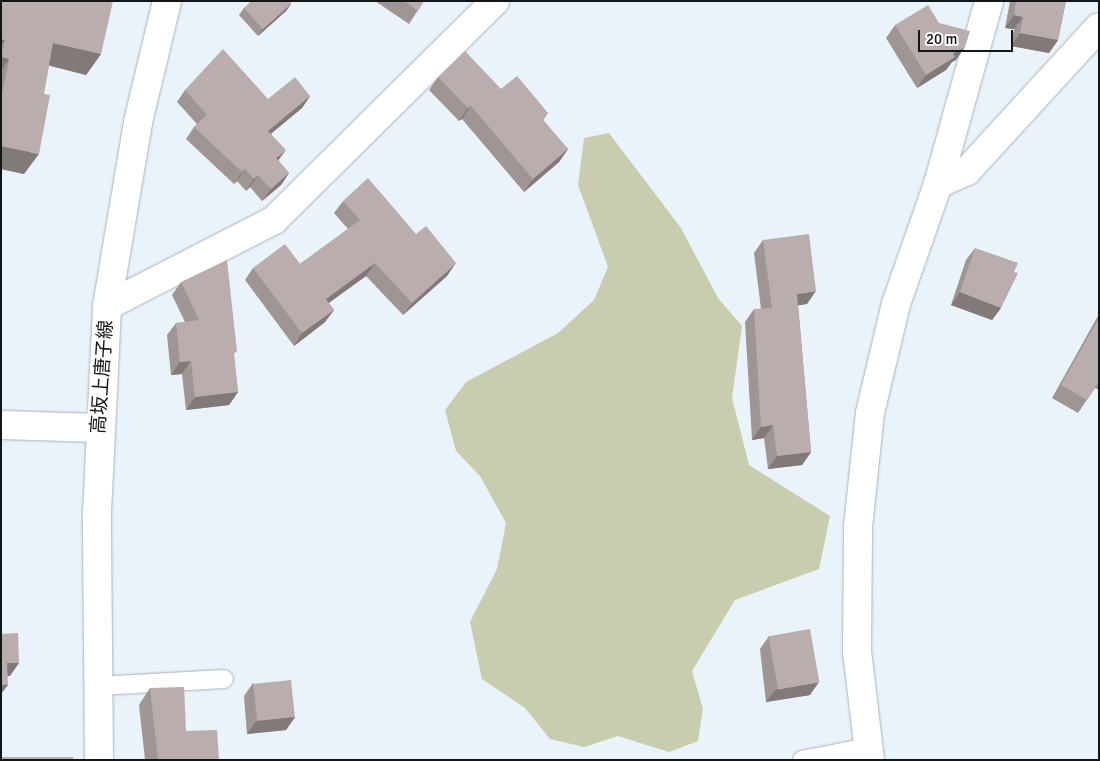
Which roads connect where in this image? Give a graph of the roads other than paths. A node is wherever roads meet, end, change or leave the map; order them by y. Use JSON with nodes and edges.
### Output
{"nodes":[{"id":1,"x":167,"y":1,"type":"edge"},
{"id":2,"x":495,"y":1,"type":"edge"},
{"id":3,"x":989,"y":1,"type":"edge"},
{"id":4,"x":1099,"y":27,"type":"edge"},
{"id":5,"x":938,"y":184,"type":"junction"},
{"id":6,"x":107,"y":306,"type":"junction"},
{"id":7,"x":1,"y":425,"type":"edge"},
{"id":8,"x":99,"y":428,"type":"junction"},
{"id":9,"x":224,"y":679,"type":"dead end"},
{"id":10,"x":98,"y":686,"type":"junction"},
{"id":11,"x":869,"y":753,"type":"edge"},
{"id":12,"x":99,"y":760,"type":"edge"},
{"id":13,"x":802,"y":760,"type":"edge"}],
"edges":[{"from":1,"to":6,"type":"street","name":"高坂上唐子線"},
{"from":2,"to":6,"type":"street"},
{"from":3,"to":5,"type":"street"},
{"from":4,"to":5,"type":"street"},
{"from":5,"to":11,"type":"street"},
{"from":6,"to":8,"type":"street","name":"高坂上唐子線"},
{"from":7,"to":8,"type":"street"},
{"from":8,"to":10,"type":"street","name":"高坂上唐子線"},
{"from":9,"to":10,"type":"lane"},
{"from":10,"to":12,"type":"street","name":"高坂上唐子線"},
{"from":11,"to":13,"type":"lane"}]}
